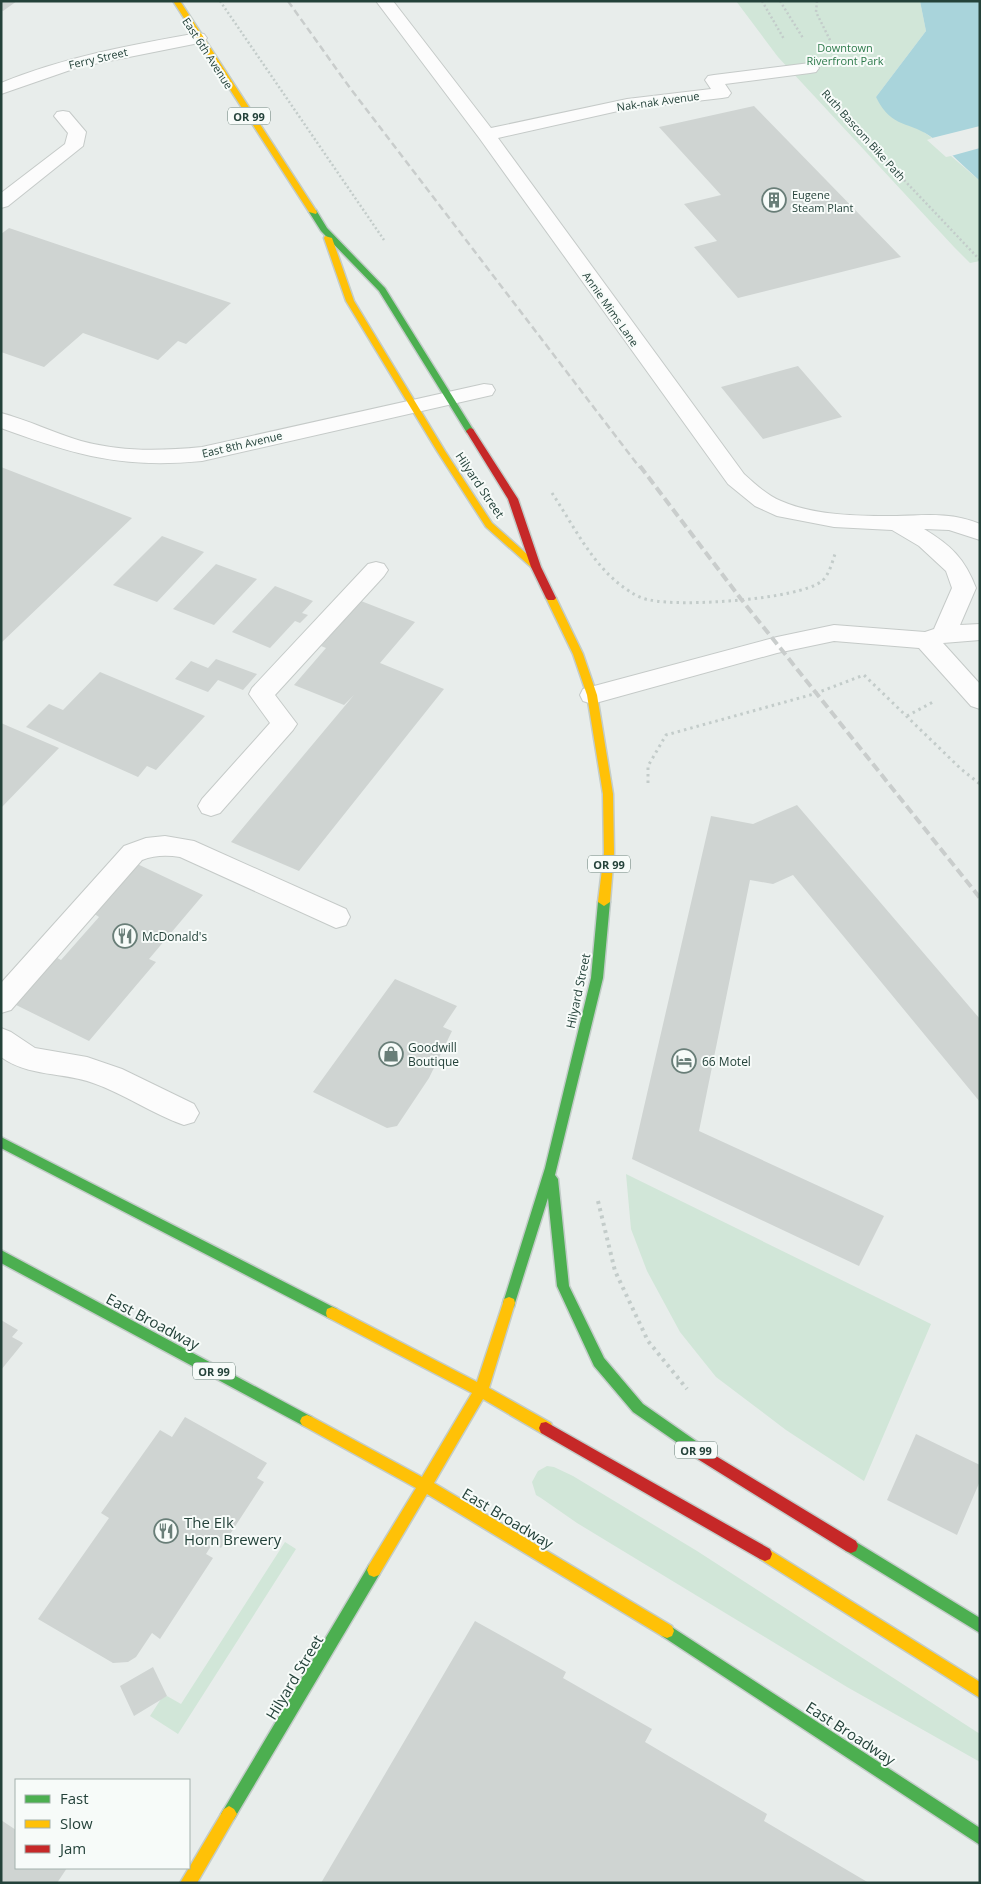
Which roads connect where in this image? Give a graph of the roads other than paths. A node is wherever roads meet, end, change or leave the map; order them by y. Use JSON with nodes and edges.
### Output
{"nodes":[{"id":1,"x":176,"y":1,"type":"edge"},
{"id":2,"x":384,"y":1,"type":"edge"},
{"id":3,"x":198,"y":38,"type":"junction"},
{"id":4,"x":810,"y":68,"type":"road end"},
{"id":5,"x":1,"y":89,"type":"edge"},
{"id":6,"x":63,"y":116,"type":"dead end"},
{"id":7,"x":487,"y":135,"type":"junction"},
{"id":8,"x":1,"y":202,"type":"edge"},
{"id":9,"x":324,"y":229,"type":"junction"},
{"id":10,"x":484,"y":390,"type":"dead end"},
{"id":11,"x":451,"y":397,"type":"junction"},
{"id":12,"x":415,"y":406,"type":"junction"},
{"id":13,"x":1,"y":420,"type":"edge"},
{"id":14,"x":896,"y":523,"type":"junction"},
{"id":15,"x":980,"y":533,"type":"edge"},
{"id":16,"x":536,"y":567,"type":"junction"},
{"id":17,"x":376,"y":570,"type":"dead end"},
{"id":18,"x":980,"y":632,"type":"edge"},
{"id":19,"x":935,"y":637,"type":"junction"},
{"id":20,"x":592,"y":695,"type":"junction"},
{"id":21,"x":980,"y":700,"type":"edge"},
{"id":22,"x":211,"y":806,"type":"dead end"},
{"id":23,"x":336,"y":917,"type":"dead end"},
{"id":24,"x":1,"y":1002,"type":"edge"},
{"id":25,"x":1,"y":1040,"type":"edge"},
{"id":26,"x":184,"y":1113,"type":"dead end"},
{"id":27,"x":1,"y":1142,"type":"edge"},
{"id":28,"x":551,"y":1168,"type":"junction"},
{"id":29,"x":1,"y":1256,"type":"edge"},
{"id":30,"x":481,"y":1391,"type":"junction"},
{"id":31,"x":426,"y":1486,"type":"junction"},
{"id":32,"x":980,"y":1626,"type":"edge"},
{"id":33,"x":980,"y":1691,"type":"edge"},
{"id":34,"x":980,"y":1837,"type":"edge"},
{"id":35,"x":188,"y":1883,"type":"edge"}],
"edges":[{"from":1,"to":3,"type":"main road","name":"East 6th Avenue","number":"OR 99"},
{"from":2,"to":7,"type":"street","name":"Annie Mims Lane"},
{"from":3,"to":5,"type":"street","name":"Ferry Street"},
{"from":3,"to":9,"type":"main road","name":"East 6th Avenue","number":"OR 99"},
{"from":4,"to":7,"type":"street","name":"Nak-nak Avenue"},
{"from":6,"to":8,"type":"street"},
{"from":7,"to":14,"type":"street","name":"Annie Mims Lane"},
{"from":9,"to":11,"type":"main road","name":"East 6th Avenue","number":"OR 99"},
{"from":9,"to":12,"type":"main road","name":"East 6th Avenue","number":"OR 99"},
{"from":10,"to":11,"type":"street","name":"East 8th Avenue"},
{"from":11,"to":12,"type":"street","name":"East 8th Avenue"},
{"from":11,"to":16,"type":"main road","name":"Hilyard Street","number":"OR 99"},
{"from":12,"to":13,"type":"street","name":"East 8th Avenue"},
{"from":12,"to":16,"type":"main road","name":"Hilyard Street","number":"OR 99"},
{"from":14,"to":15,"type":"street","name":"Annie Mims Lane"},
{"from":14,"to":19,"type":"street","name":"Annie Mims Lane"},
{"from":16,"to":20,"type":"main road","name":"Hilyard Street","number":"OR 99"},
{"from":17,"to":22,"type":"street"},
{"from":18,"to":19,"type":"street"},
{"from":19,"to":20,"type":"street"},
{"from":19,"to":21,"type":"street"},
{"from":20,"to":28,"type":"main road","name":"Hilyard Street","number":"OR 99"},
{"from":23,"to":24,"type":"street"},
{"from":25,"to":26,"type":"street"},
{"from":27,"to":30,"type":"main road"},
{"from":28,"to":30,"type":"main road","name":"Hilyard Street","number":"OR 99"},
{"from":28,"to":32,"type":"main road","number":"OR 99"},
{"from":29,"to":31,"type":"main road","name":"East Broadway","number":"OR 99"},
{"from":30,"to":31,"type":"main road","name":"Hilyard Street"},
{"from":30,"to":33,"type":"main road"},
{"from":31,"to":34,"type":"main road","name":"East Broadway","number":"OR 99"},
{"from":31,"to":35,"type":"main road","name":"Hilyard Street"}]}
